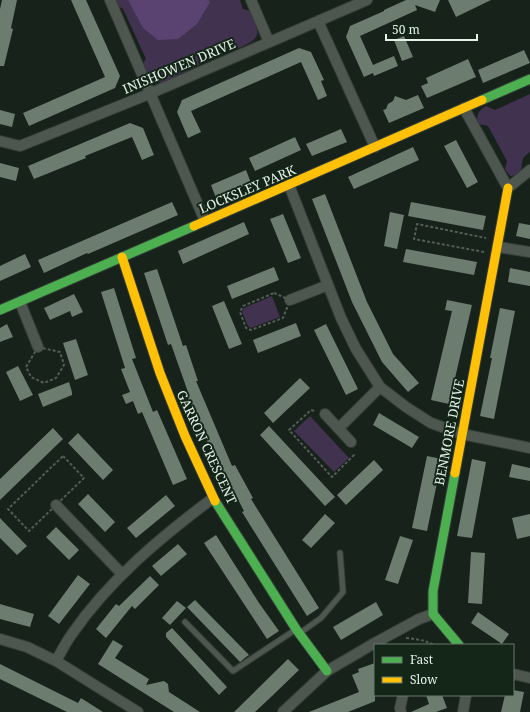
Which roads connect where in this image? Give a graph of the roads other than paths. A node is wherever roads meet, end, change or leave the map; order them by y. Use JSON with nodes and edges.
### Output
{"nodes":[{"id":1,"x":110,"y":0,"type":"edge"},
{"id":2,"x":251,"y":0,"type":"edge"},
{"id":3,"x":366,"y":0,"type":"edge"},
{"id":4,"x":318,"y":21,"type":"junction"},
{"id":5,"x":270,"y":42,"type":"junction"},
{"id":6,"x":530,"y":79,"type":"edge"},
{"id":7,"x":149,"y":94,"type":"junction"},
{"id":8,"x":464,"y":108,"type":"junction"},
{"id":9,"x":0,"y":141,"type":"edge"},
{"id":10,"x":375,"y":147,"type":"junction"},
{"id":11,"x":530,"y":170,"type":"edge"},
{"id":12,"x":289,"y":185,"type":"junction"},
{"id":13,"x":508,"y":188,"type":"junction"},
{"id":14,"x":205,"y":221,"type":"junction"},
{"id":15,"x":498,"y":247,"type":"junction"},
{"id":16,"x":530,"y":252,"type":"edge"},
{"id":17,"x":122,"y":257,"type":"junction"},
{"id":18,"x":328,"y":285,"type":"junction"},
{"id":19,"x":290,"y":300,"type":"road end"},
{"id":20,"x":20,"y":302,"type":"junction"},
{"id":21,"x":0,"y":310,"type":"edge"},
{"id":22,"x":38,"y":347,"type":"road end"},
{"id":23,"x":380,"y":387,"type":"junction"},
{"id":24,"x":325,"y":414,"type":"road end"},
{"id":25,"x":339,"y":428,"type":"junction"},
{"id":26,"x":462,"y":434,"type":"junction"},
{"id":27,"x":351,"y":442,"type":"road end"},
{"id":28,"x":530,"y":448,"type":"edge"},
{"id":29,"x":213,"y":498,"type":"junction"},
{"id":30,"x":56,"y":505,"type":"road end"},
{"id":31,"x":340,"y":553,"type":"dead end"},
{"id":32,"x":122,"y":574,"type":"junction"},
{"id":33,"x":433,"y":614,"type":"junction"},
{"id":34,"x":185,"y":622,"type":"dead end"},
{"id":35,"x":298,"y":631,"type":"junction"},
{"id":36,"x":0,"y":639,"type":"edge"},
{"id":37,"x":458,"y":644,"type":"edge"},
{"id":38,"x":56,"y":661,"type":"junction"},
{"id":39,"x":327,"y":672,"type":"junction"},
{"id":40,"x":514,"y":674,"type":"edge"},
{"id":41,"x":530,"y":678,"type":"edge"},
{"id":42,"x":403,"y":696,"type":"edge"},
{"id":43,"x":466,"y":696,"type":"edge"},
{"id":44,"x":138,"y":712,"type":"edge"},
{"id":45,"x":283,"y":712,"type":"edge"},
{"id":46,"x":402,"y":712,"type":"edge"},
{"id":47,"x":463,"y":712,"type":"edge"}],
"edges":[{"from":1,"to":7,"type":"street"},
{"from":2,"to":5,"type":"street"},
{"from":3,"to":4,"type":"street","name":"INISHOWEN DRIVE"},
{"from":4,"to":5,"type":"street","name":"INISHOWEN DRIVE"},
{"from":4,"to":10,"type":"street"},
{"from":5,"to":7,"type":"street","name":"INISHOWEN DRIVE"},
{"from":6,"to":8,"type":"street","name":"LOCKSLEY PARK"},
{"from":7,"to":9,"type":"street","name":"INISHOWEN DRIVE"},
{"from":7,"to":14,"type":"street"},
{"from":8,"to":10,"type":"street","name":"LOCKSLEY PARK"},
{"from":8,"to":13,"type":"street"},
{"from":10,"to":12,"type":"street","name":"LOCKSLEY PARK"},
{"from":11,"to":13,"type":"street"},
{"from":12,"to":14,"type":"street","name":"LOCKSLEY PARK"},
{"from":12,"to":18,"type":"street"},
{"from":13,"to":15,"type":"street","name":"BENMORE DRIVE"},
{"from":14,"to":17,"type":"street","name":"LOCKSLEY PARK"},
{"from":15,"to":16,"type":"street"},
{"from":15,"to":26,"type":"street","name":"BENMORE DRIVE"},
{"from":17,"to":20,"type":"street","name":"LOCKSLEY PARK"},
{"from":17,"to":29,"type":"street","name":"GARRON CRESCENT"},
{"from":18,"to":19,"type":"street"},
{"from":18,"to":23,"type":"street"},
{"from":20,"to":21,"type":"street","name":"LOCKSLEY PARK"},
{"from":20,"to":22,"type":"street"},
{"from":23,"to":25,"type":"street"},
{"from":23,"to":26,"type":"street"},
{"from":24,"to":25,"type":"street"},
{"from":25,"to":27,"type":"street"},
{"from":26,"to":28,"type":"street"},
{"from":26,"to":33,"type":"street","name":"BENMORE DRIVE"},
{"from":29,"to":32,"type":"street"},
{"from":29,"to":35,"type":"street","name":"GARRON CRESCENT"},
{"from":30,"to":32,"type":"street"},
{"from":31,"to":35,"type":"lane"},
{"from":32,"to":38,"type":"street"},
{"from":33,"to":37,"type":"street"},
{"from":33,"to":39,"type":"street"},
{"from":34,"to":35,"type":"lane"},
{"from":35,"to":39,"type":"street","name":"GARRON CRESCENT"},
{"from":36,"to":38,"type":"street"},
{"from":38,"to":44,"type":"street"},
{"from":39,"to":45,"type":"street"},
{"from":40,"to":41,"type":"street"},
{"from":42,"to":46,"type":"street"},
{"from":43,"to":47,"type":"street"}]}
